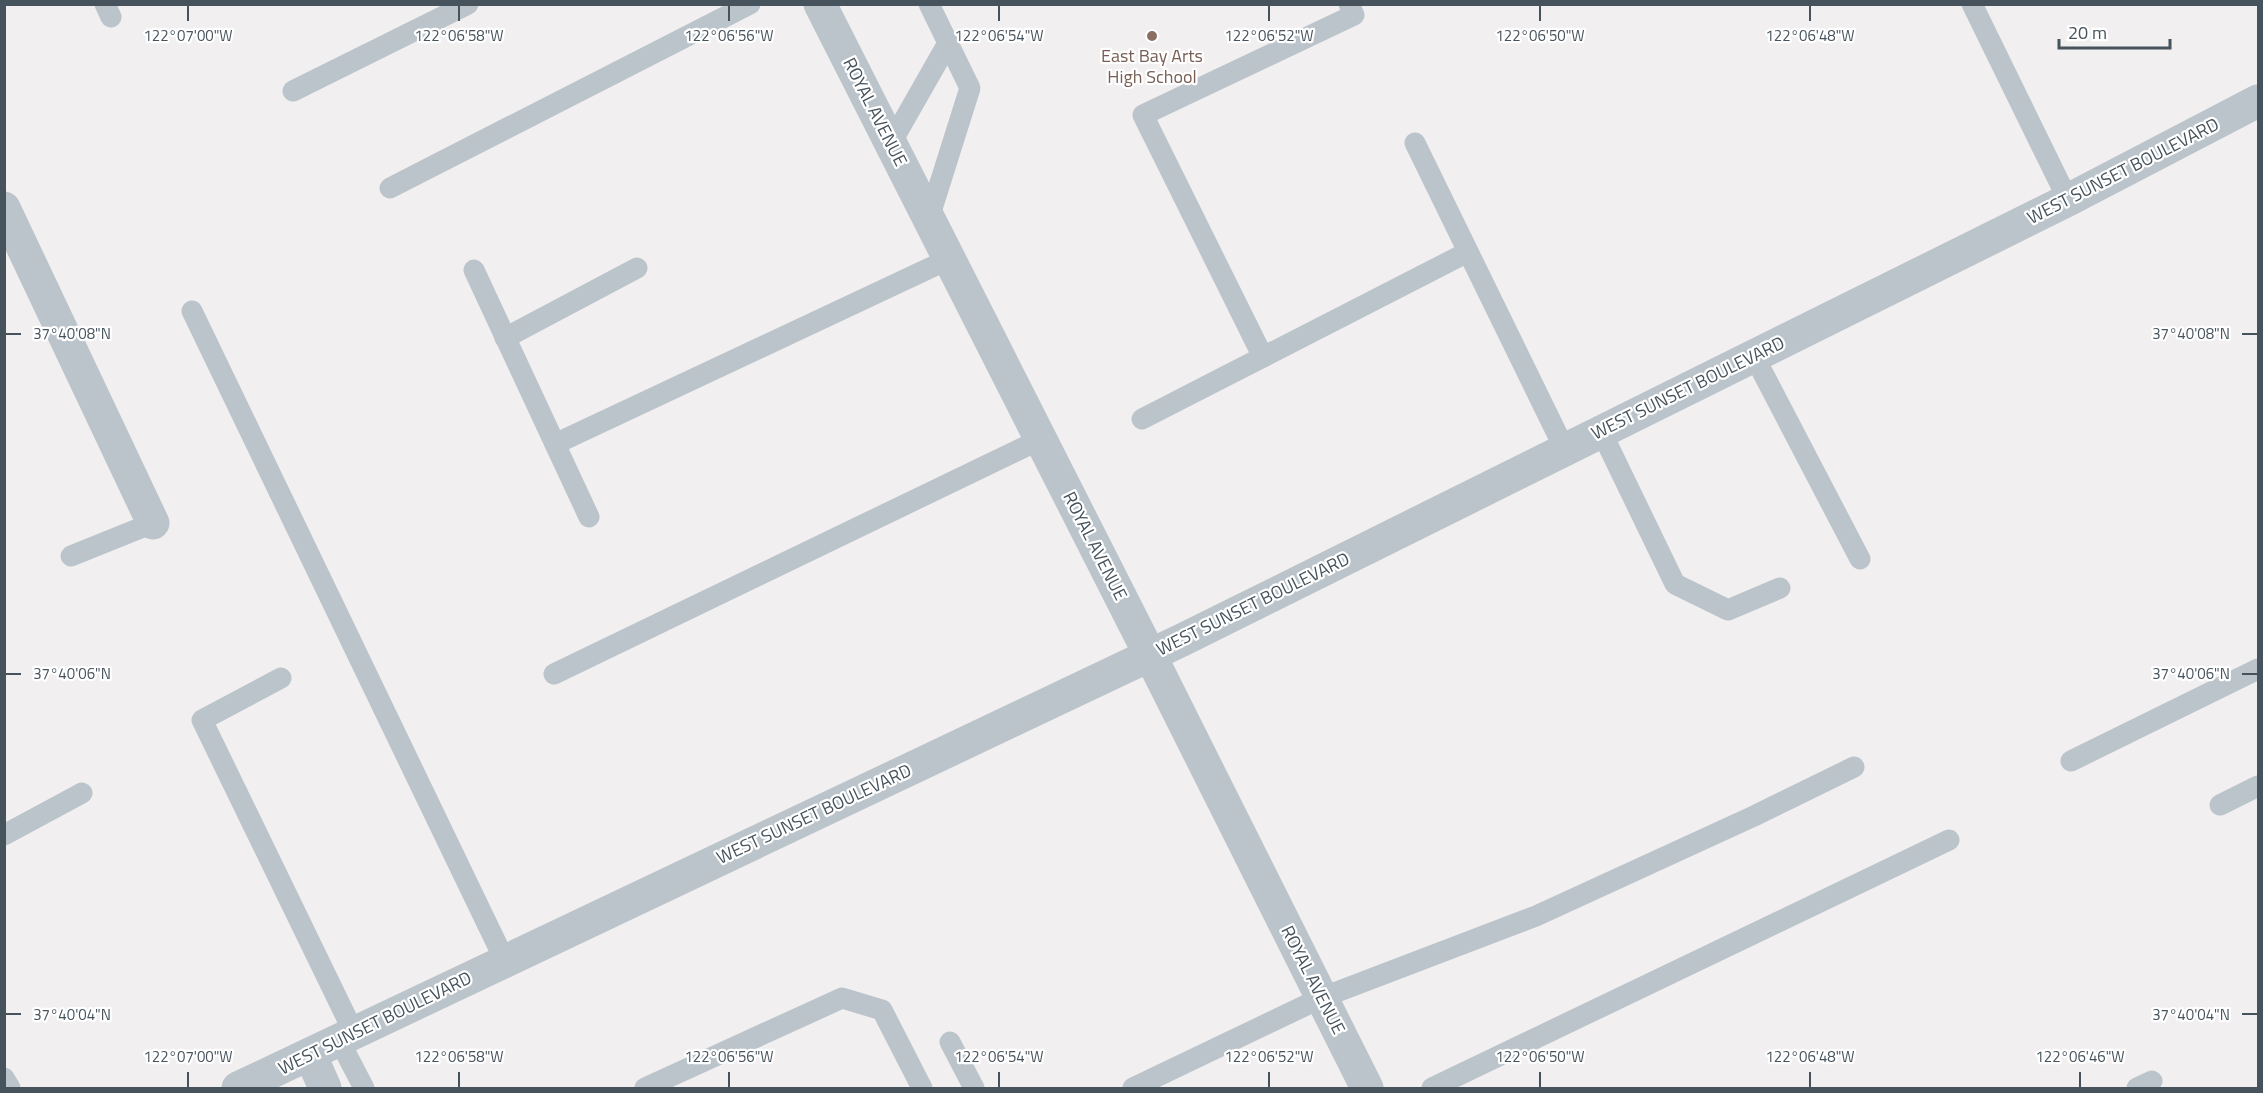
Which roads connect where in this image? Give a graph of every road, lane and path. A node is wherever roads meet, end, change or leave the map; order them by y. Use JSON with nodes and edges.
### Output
{"nodes":[{"id":1,"x":468,"y":4,"type":"edge"},
{"id":2,"x":750,"y":4,"type":"edge"},
{"id":3,"x":820,"y":4,"type":"edge"},
{"id":4,"x":929,"y":4,"type":"edge"},
{"id":5,"x":1349,"y":4,"type":"edge"},
{"id":6,"x":1972,"y":4,"type":"edge"},
{"id":7,"x":948,"y":43,"type":"junction"},
{"id":8,"x":293,"y":91,"type":"dead end"},
{"id":9,"x":2259,"y":101,"type":"edge"},
{"id":10,"x":891,"y":142,"type":"junction"},
{"id":11,"x":1415,"y":143,"type":"dead end"},
{"id":12,"x":390,"y":188,"type":"dead end"},
{"id":13,"x":2068,"y":200,"type":"junction"},
{"id":14,"x":4,"y":208,"type":"edge"},
{"id":15,"x":929,"y":218,"type":"junction"},
{"id":16,"x":1468,"y":252,"type":"junction"},
{"id":17,"x":949,"y":259,"type":"junction"},
{"id":18,"x":637,"y":268,"type":"dead end"},
{"id":19,"x":474,"y":270,"type":"dead end"},
{"id":20,"x":192,"y":312,"type":"dead end"},
{"id":21,"x":505,"y":338,"type":"junction"},
{"id":22,"x":1754,"y":356,"type":"junction"},
{"id":23,"x":1263,"y":357,"type":"junction"},
{"id":24,"x":1142,"y":419,"type":"dead end"},
{"id":25,"x":1601,"y":431,"type":"junction"},
{"id":26,"x":1041,"y":439,"type":"junction"},
{"id":27,"x":555,"y":444,"type":"junction"},
{"id":28,"x":1564,"y":450,"type":"junction"},
{"id":29,"x":589,"y":517,"type":"dead end"},
{"id":30,"x":153,"y":523,"type":"joint"},
{"id":31,"x":71,"y":556,"type":"dead end"},
{"id":32,"x":1860,"y":559,"type":"dead end"},
{"id":33,"x":1780,"y":588,"type":"dead end"},
{"id":34,"x":1150,"y":655,"type":"junction"},
{"id":35,"x":2259,"y":669,"type":"edge"},
{"id":36,"x":554,"y":674,"type":"dead end"},
{"id":37,"x":280,"y":678,"type":"dead end"},
{"id":38,"x":2071,"y":761,"type":"dead end"},
{"id":39,"x":1854,"y":767,"type":"dead end"},
{"id":40,"x":2259,"y":786,"type":"edge"},
{"id":41,"x":82,"y":793,"type":"dead end"},
{"id":42,"x":2220,"y":805,"type":"dead end"},
{"id":43,"x":4,"y":835,"type":"edge"},
{"id":44,"x":1949,"y":840,"type":"dead end"},
{"id":45,"x":505,"y":961,"type":"junction"},
{"id":46,"x":1321,"y":998,"type":"junction"},
{"id":47,"x":346,"y":1036,"type":"junction"},
{"id":48,"x":950,"y":1042,"type":"dead end"},
{"id":49,"x":310,"y":1054,"type":"junction"},
{"id":50,"x":4,"y":1078,"type":"edge"},
{"id":51,"x":10,"y":1089,"type":"edge"},
{"id":52,"x":238,"y":1089,"type":"edge"},
{"id":53,"x":326,"y":1089,"type":"edge"},
{"id":54,"x":364,"y":1089,"type":"edge"},
{"id":55,"x":645,"y":1089,"type":"edge"},
{"id":56,"x":922,"y":1089,"type":"edge"},
{"id":57,"x":974,"y":1089,"type":"edge"},
{"id":58,"x":1133,"y":1089,"type":"edge"},
{"id":59,"x":1367,"y":1089,"type":"edge"},
{"id":60,"x":1432,"y":1089,"type":"edge"}],
"edges":[{"from":1,"to":8,"type":"lane"},
{"from":2,"to":12,"type":"lane"},
{"from":3,"to":10,"type":"street","name":"ROYAL AVENUE"},
{"from":4,"to":7,"type":"lane"},
{"from":5,"to":23,"type":"lane"},
{"from":6,"to":13,"type":"lane"},
{"from":7,"to":10,"type":"lane"},
{"from":7,"to":15,"type":"lane"},
{"from":9,"to":13,"type":"street","name":"WEST SUNSET BOULEVARD"},
{"from":10,"to":15,"type":"street","name":"ROYAL AVENUE"},
{"from":11,"to":16,"type":"lane"},
{"from":13,"to":22,"type":"street","name":"WEST SUNSET BOULEVARD"},
{"from":14,"to":30,"type":"street"},
{"from":15,"to":17,"type":"street","name":"ROYAL AVENUE"},
{"from":16,"to":23,"type":"lane"},
{"from":16,"to":28,"type":"lane"},
{"from":17,"to":26,"type":"street","name":"ROYAL AVENUE"},
{"from":17,"to":27,"type":"lane"},
{"from":18,"to":21,"type":"lane"},
{"from":19,"to":21,"type":"lane"},
{"from":20,"to":45,"type":"lane"},
{"from":21,"to":27,"type":"lane"},
{"from":22,"to":25,"type":"street","name":"WEST SUNSET BOULEVARD"},
{"from":22,"to":32,"type":"lane"},
{"from":23,"to":24,"type":"lane"},
{"from":25,"to":28,"type":"street","name":"WEST SUNSET BOULEVARD"},
{"from":25,"to":33,"type":"lane"},
{"from":26,"to":34,"type":"street","name":"ROYAL AVENUE"},
{"from":26,"to":36,"type":"lane"},
{"from":27,"to":29,"type":"lane"},
{"from":28,"to":34,"type":"street","name":"WEST SUNSET BOULEVARD"},
{"from":30,"to":31,"type":"lane"},
{"from":34,"to":45,"type":"street","name":"WEST SUNSET BOULEVARD"},
{"from":34,"to":46,"type":"street","name":"ROYAL AVENUE"},
{"from":35,"to":38,"type":"lane"},
{"from":37,"to":47,"type":"lane"},
{"from":39,"to":46,"type":"lane"},
{"from":40,"to":42,"type":"lane"},
{"from":41,"to":43,"type":"lane"},
{"from":44,"to":60,"type":"lane"},
{"from":45,"to":47,"type":"street","name":"WEST SUNSET BOULEVARD"},
{"from":46,"to":58,"type":"lane"},
{"from":46,"to":59,"type":"street","name":"ROYAL AVENUE"},
{"from":47,"to":49,"type":"street","name":"WEST SUNSET BOULEVARD"},
{"from":47,"to":54,"type":"lane"},
{"from":48,"to":57,"type":"lane"},
{"from":49,"to":52,"type":"street","name":"WEST SUNSET BOULEVARD"},
{"from":49,"to":53,"type":"street"},
{"from":50,"to":51,"type":"lane"},
{"from":55,"to":56,"type":"lane"}]}
